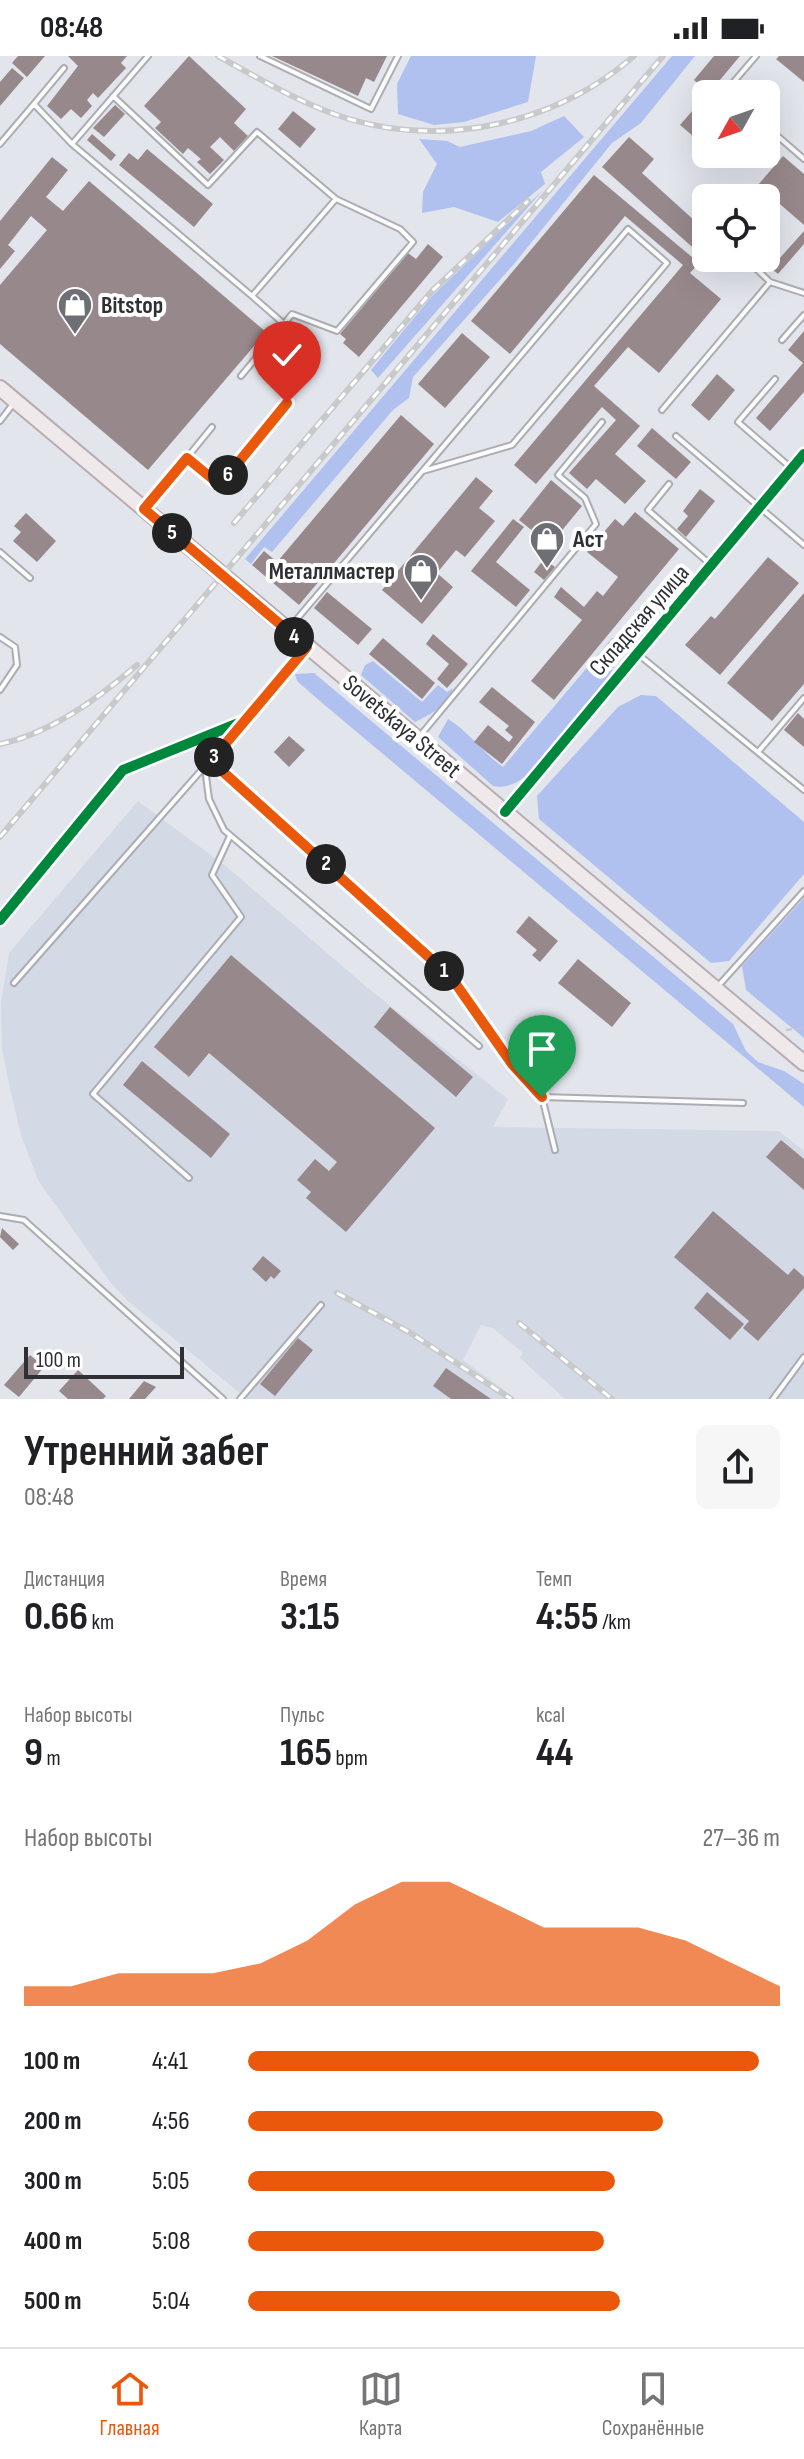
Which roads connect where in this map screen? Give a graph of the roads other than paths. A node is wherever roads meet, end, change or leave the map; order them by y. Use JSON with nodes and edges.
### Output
{"nodes":[{"id":1,"x":148,"y":56,"type":"edge"},
{"id":2,"x":260,"y":56,"type":"edge"},
{"id":3,"x":398,"y":56,"type":"edge"},
{"id":4,"x":756,"y":56,"type":"edge"},
{"id":5,"x":64,"y":68,"type":"dead end"},
{"id":6,"x":735,"y":80,"type":"edge"},
{"id":7,"x":113,"y":96,"type":"junction"},
{"id":8,"x":34,"y":104,"type":"junction"},
{"id":9,"x":780,"y":138,"type":"edge"},
{"id":10,"x":0,"y":144,"type":"edge"},
{"id":11,"x":72,"y":144,"type":"junction"},
{"id":12,"x":804,"y":159,"type":"edge"},
{"id":13,"x":336,"y":199,"type":"junction"},
{"id":14,"x":760,"y":272,"type":"edge"},
{"id":15,"x":770,"y":282,"type":"junction"},
{"id":16,"x":804,"y":293,"type":"edge"},
{"id":17,"x":252,"y":296,"type":"junction"},
{"id":18,"x":804,"y":315,"type":"edge"},
{"id":19,"x":284,"y":324,"type":"junction"},
{"id":20,"x":782,"y":340,"type":"dead end"},
{"id":21,"x":241,"y":376,"type":"dead end"},
{"id":22,"x":775,"y":379,"type":"dead end"},
{"id":23,"x":0,"y":388,"type":"edge"},
{"id":24,"x":15,"y":401,"type":"junction"},
{"id":25,"x":287,"y":403,"type":"dead end"},
{"id":26,"x":662,"y":410,"type":"dead end"},
{"id":27,"x":0,"y":421,"type":"edge"},
{"id":28,"x":602,"y":422,"type":"dead end"},
{"id":29,"x":212,"y":427,"type":"dead end"},
{"id":30,"x":676,"y":436,"type":"dead end"},
{"id":31,"x":804,"y":454,"type":"edge"},
{"id":32,"x":187,"y":458,"type":"junction"},
{"id":33,"x":792,"y":469,"type":"junction"},
{"id":34,"x":423,"y":471,"type":"junction"},
{"id":35,"x":669,"y":484,"type":"dead end"},
{"id":36,"x":760,"y":508,"type":"junction"},
{"id":37,"x":144,"y":509,"type":"junction"},
{"id":38,"x":804,"y":545,"type":"edge"},
{"id":39,"x":0,"y":552,"type":"edge"},
{"id":40,"x":712,"y":565,"type":"junction"},
{"id":41,"x":30,"y":578,"type":"dead end"},
{"id":42,"x":287,"y":631,"type":"junction"},
{"id":43,"x":0,"y":637,"type":"edge"},
{"id":44,"x":307,"y":647,"type":"junction"},
{"id":45,"x":636,"y":653,"type":"junction"},
{"id":46,"x":0,"y":690,"type":"edge"},
{"id":47,"x":804,"y":698,"type":"edge"},
{"id":48,"x":799,"y":704,"type":"junction"},
{"id":49,"x":804,"y":709,"type":"edge"},
{"id":50,"x":246,"y":720,"type":"junction"},
{"id":51,"x":418,"y":739,"type":"junction"},
{"id":52,"x":758,"y":752,"type":"junction"},
{"id":53,"x":211,"y":761,"type":"junction"},
{"id":54,"x":205,"y":768,"type":"junction"},
{"id":55,"x":804,"y":790,"type":"edge"},
{"id":56,"x":505,"y":812,"type":"junction"},
{"id":57,"x":230,"y":836,"type":"junction"},
{"id":58,"x":804,"y":891,"type":"edge"},
{"id":59,"x":0,"y":920,"type":"edge"},
{"id":60,"x":14,"y":983,"type":"dead end"},
{"id":61,"x":715,"y":990,"type":"junction"},
{"id":62,"x":479,"y":1046,"type":"dead end"},
{"id":63,"x":804,"y":1063,"type":"edge"},
{"id":64,"x":542,"y":1097,"type":"junction"},
{"id":65,"x":743,"y":1103,"type":"dead end"},
{"id":66,"x":555,"y":1150,"type":"dead end"},
{"id":67,"x":189,"y":1178,"type":"dead end"},
{"id":68,"x":0,"y":1216,"type":"edge"},
{"id":69,"x":321,"y":1305,"type":"dead end"},
{"id":70,"x":804,"y":1357,"type":"edge"},
{"id":71,"x":223,"y":1399,"type":"edge"},
{"id":72,"x":240,"y":1399,"type":"edge"},
{"id":73,"x":773,"y":1399,"type":"edge"}],
"edges":[{"from":1,"to":7,"type":"lane"},
{"from":2,"to":3,"type":"lane"},
{"from":4,"to":6,"type":"lane"},
{"from":5,"to":8,"type":"lane"},
{"from":7,"to":11,"type":"lane"},
{"from":7,"to":13,"type":"lane"},
{"from":8,"to":10,"type":"lane"},
{"from":8,"to":11,"type":"lane"},
{"from":9,"to":12,"type":"lane"},
{"from":11,"to":17,"type":"lane"},
{"from":13,"to":17,"type":"lane"},
{"from":13,"to":19,"type":"lane"},
{"from":14,"to":15,"type":"lane"},
{"from":15,"to":16,"type":"lane"},
{"from":15,"to":26,"type":"lane"},
{"from":17,"to":19,"type":"lane"},
{"from":18,"to":20,"type":"lane"},
{"from":19,"to":21,"type":"lane"},
{"from":22,"to":33,"type":"lane"},
{"from":23,"to":24,"type":"main road","name":"Sovetskaya Street"},
{"from":24,"to":27,"type":"lane"},
{"from":24,"to":37,"type":"main road","name":"Sovetskaya Street"},
{"from":25,"to":32,"type":"lane"},
{"from":28,"to":51,"type":"lane"},
{"from":29,"to":32,"type":"lane"},
{"from":30,"to":36,"type":"lane"},
{"from":31,"to":33,"type":"street","name":"Складская улица"},
{"from":32,"to":37,"type":"lane"},
{"from":33,"to":36,"type":"street","name":"Складская улица"},
{"from":34,"to":34,"type":"lane"},
{"from":34,"to":42,"type":"lane"},
{"from":35,"to":40,"type":"lane"},
{"from":36,"to":38,"type":"lane"},
{"from":36,"to":40,"type":"street","name":"Складская улица"},
{"from":37,"to":42,"type":"main road","name":"Sovetskaya Street"},
{"from":39,"to":41,"type":"lane"},
{"from":40,"to":45,"type":"street","name":"Складская улица"},
{"from":42,"to":44,"type":"main road","name":"Sovetskaya Street"},
{"from":43,"to":46,"type":"lane"},
{"from":44,"to":50,"type":"street"},
{"from":44,"to":51,"type":"main road","name":"Sovetskaya Street"},
{"from":45,"to":52,"type":"lane"},
{"from":45,"to":56,"type":"street","name":"Складская улица"},
{"from":47,"to":48,"type":"lane"},
{"from":48,"to":49,"type":"lane"},
{"from":48,"to":52,"type":"lane"},
{"from":50,"to":53,"type":"lane"},
{"from":50,"to":59,"type":"street"},
{"from":51,"to":56,"type":"main road","name":"Sovetskaya Street"},
{"from":52,"to":55,"type":"lane"},
{"from":53,"to":54,"type":"lane"},
{"from":53,"to":64,"type":"lane"},
{"from":54,"to":57,"type":"lane"},
{"from":54,"to":60,"type":"lane"},
{"from":56,"to":61,"type":"main road","name":"Sovetskaya Street"},
{"from":57,"to":62,"type":"lane"},
{"from":57,"to":67,"type":"lane"},
{"from":58,"to":61,"type":"lane"},
{"from":61,"to":63,"type":"main road","name":"Sovetskaya Street"},
{"from":64,"to":65,"type":"lane"},
{"from":64,"to":66,"type":"lane"},
{"from":68,"to":71,"type":"lane"},
{"from":69,"to":72,"type":"lane"},
{"from":70,"to":73,"type":"lane"}]}
